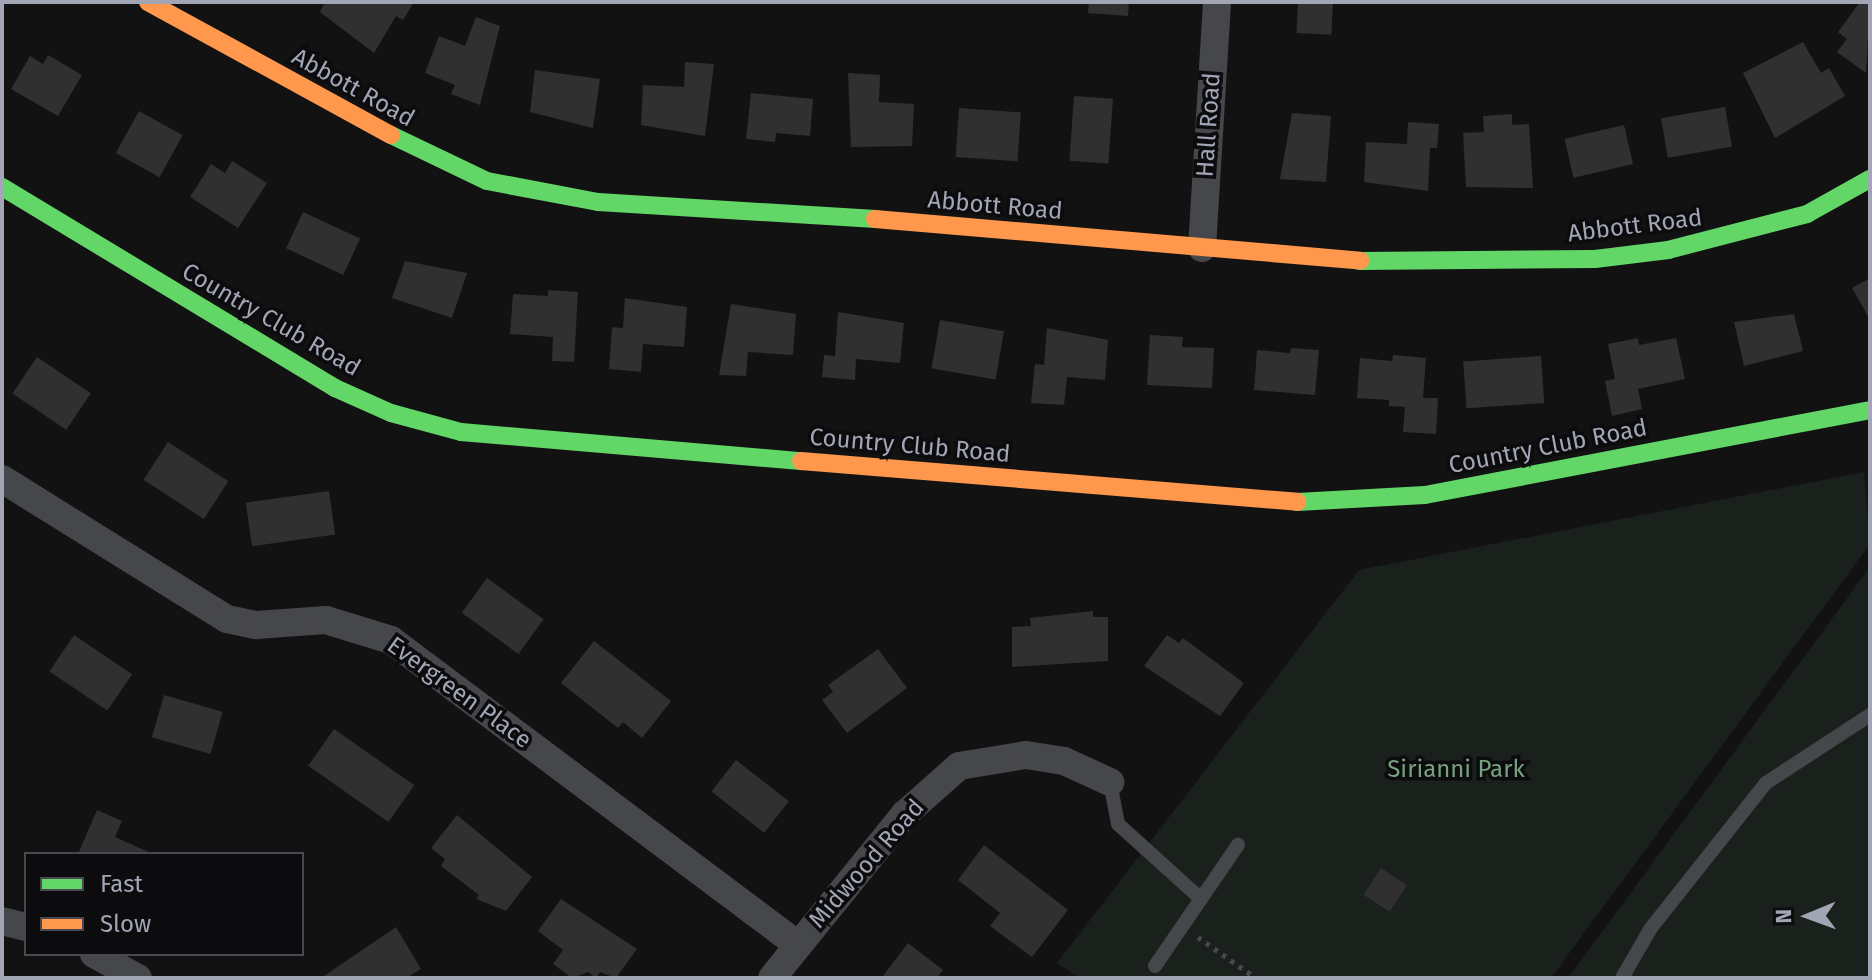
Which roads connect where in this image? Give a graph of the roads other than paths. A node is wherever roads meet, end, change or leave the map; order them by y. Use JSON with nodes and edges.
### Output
{"nodes":[{"id":1,"x":148,"y":2,"type":"edge"},
{"id":2,"x":1217,"y":2,"type":"edge"},
{"id":3,"x":1870,"y":179,"type":"edge"},
{"id":4,"x":2,"y":187,"type":"edge"},
{"id":5,"x":1202,"y":248,"type":"junction"},
{"id":6,"x":1870,"y":410,"type":"edge"},
{"id":7,"x":2,"y":479,"type":"edge"},
{"id":8,"x":1870,"y":715,"type":"edge"},
{"id":9,"x":1110,"y":782,"type":"joint"},
{"id":10,"x":1238,"y":845,"type":"dead end"},
{"id":11,"x":1201,"y":899,"type":"junction"},
{"id":12,"x":2,"y":921,"type":"edge"},
{"id":13,"x":24,"y":926,"type":"edge"},
{"id":14,"x":798,"y":945,"type":"junction"},
{"id":15,"x":98,"y":956,"type":"edge"},
{"id":16,"x":1155,"y":966,"type":"dead end"},
{"id":17,"x":138,"y":978,"type":"edge"},
{"id":18,"x":772,"y":978,"type":"edge"},
{"id":19,"x":1622,"y":978,"type":"edge"}],
"edges":[{"from":1,"to":5,"type":"street","name":"Abbott Road"},
{"from":2,"to":5,"type":"street","name":"Hall Road"},
{"from":3,"to":5,"type":"street","name":"Abbott Road"},
{"from":4,"to":6,"type":"street","name":"Country Club Road"},
{"from":7,"to":14,"type":"street","name":"Evergreen Place"},
{"from":8,"to":19,"type":"lane"},
{"from":9,"to":11,"type":"lane"},
{"from":9,"to":14,"type":"street","name":"Midwood Road"},
{"from":10,"to":11,"type":"lane"},
{"from":11,"to":16,"type":"lane"},
{"from":12,"to":13,"type":"street"},
{"from":14,"to":18,"type":"street","name":"Midwood Road"},
{"from":15,"to":17,"type":"street"}]}
